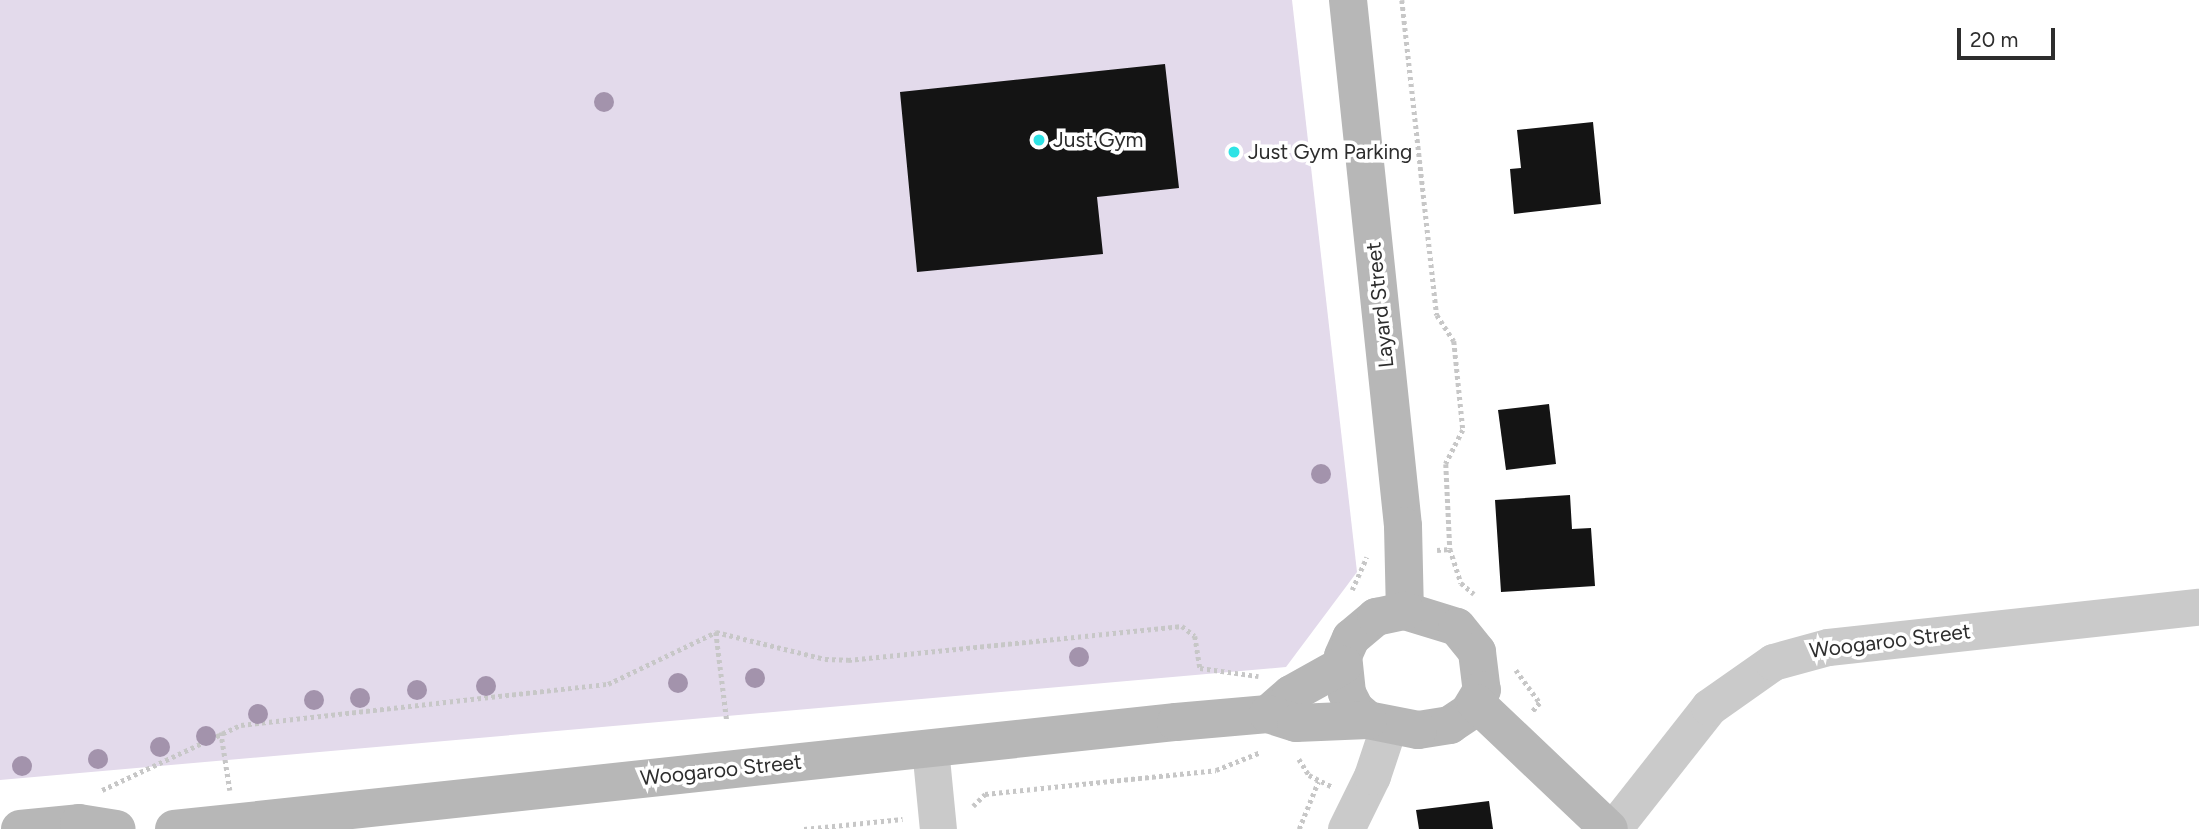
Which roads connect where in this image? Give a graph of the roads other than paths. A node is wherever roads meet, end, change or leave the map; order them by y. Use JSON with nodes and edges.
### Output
{"nodes":[{"id":1,"x":1348,"y":0,"type":"edge"},
{"id":2,"x":2199,"y":607,"type":"edge"},
{"id":3,"x":1405,"y":611,"type":"junction"},
{"id":4,"x":1343,"y":665,"type":"junction"},
{"id":5,"x":1476,"y":703,"type":"junction"},
{"id":6,"x":1268,"y":714,"type":"junction"},
{"id":7,"x":1378,"y":722,"type":"junction"},
{"id":8,"x":930,"y":748,"type":"junction"},
{"id":9,"x":375,"y":818,"type":"edge"},
{"id":10,"x":937,"y":822,"type":"edge"},
{"id":11,"x":20,"y":829,"type":"edge"},
{"id":12,"x":117,"y":829,"type":"edge"},
{"id":13,"x":174,"y":829,"type":"edge"},
{"id":14,"x":1346,"y":829,"type":"edge"},
{"id":15,"x":1611,"y":829,"type":"edge"}],
"edges":[{"from":1,"to":3,"type":"main road","name":"Layard Street"},
{"from":2,"to":15,"type":"street","name":"Woogaroo Street"},
{"from":3,"to":4,"type":"main road"},
{"from":3,"to":5,"type":"main road"},
{"from":4,"to":6,"type":"main road"},
{"from":4,"to":7,"type":"main road"},
{"from":5,"to":7,"type":"main road"},
{"from":5,"to":15,"type":"main road"},
{"from":6,"to":7,"type":"main road","name":"Woogaroo Street"},
{"from":6,"to":8,"type":"main road","name":"Woogaroo Street"},
{"from":7,"to":14,"type":"street"},
{"from":8,"to":9,"type":"main road","name":"Woogaroo Street"},
{"from":8,"to":10,"type":"street"},
{"from":9,"to":13,"type":"main road","name":"Woogaroo Street"},
{"from":11,"to":12,"type":"main road"}]}
